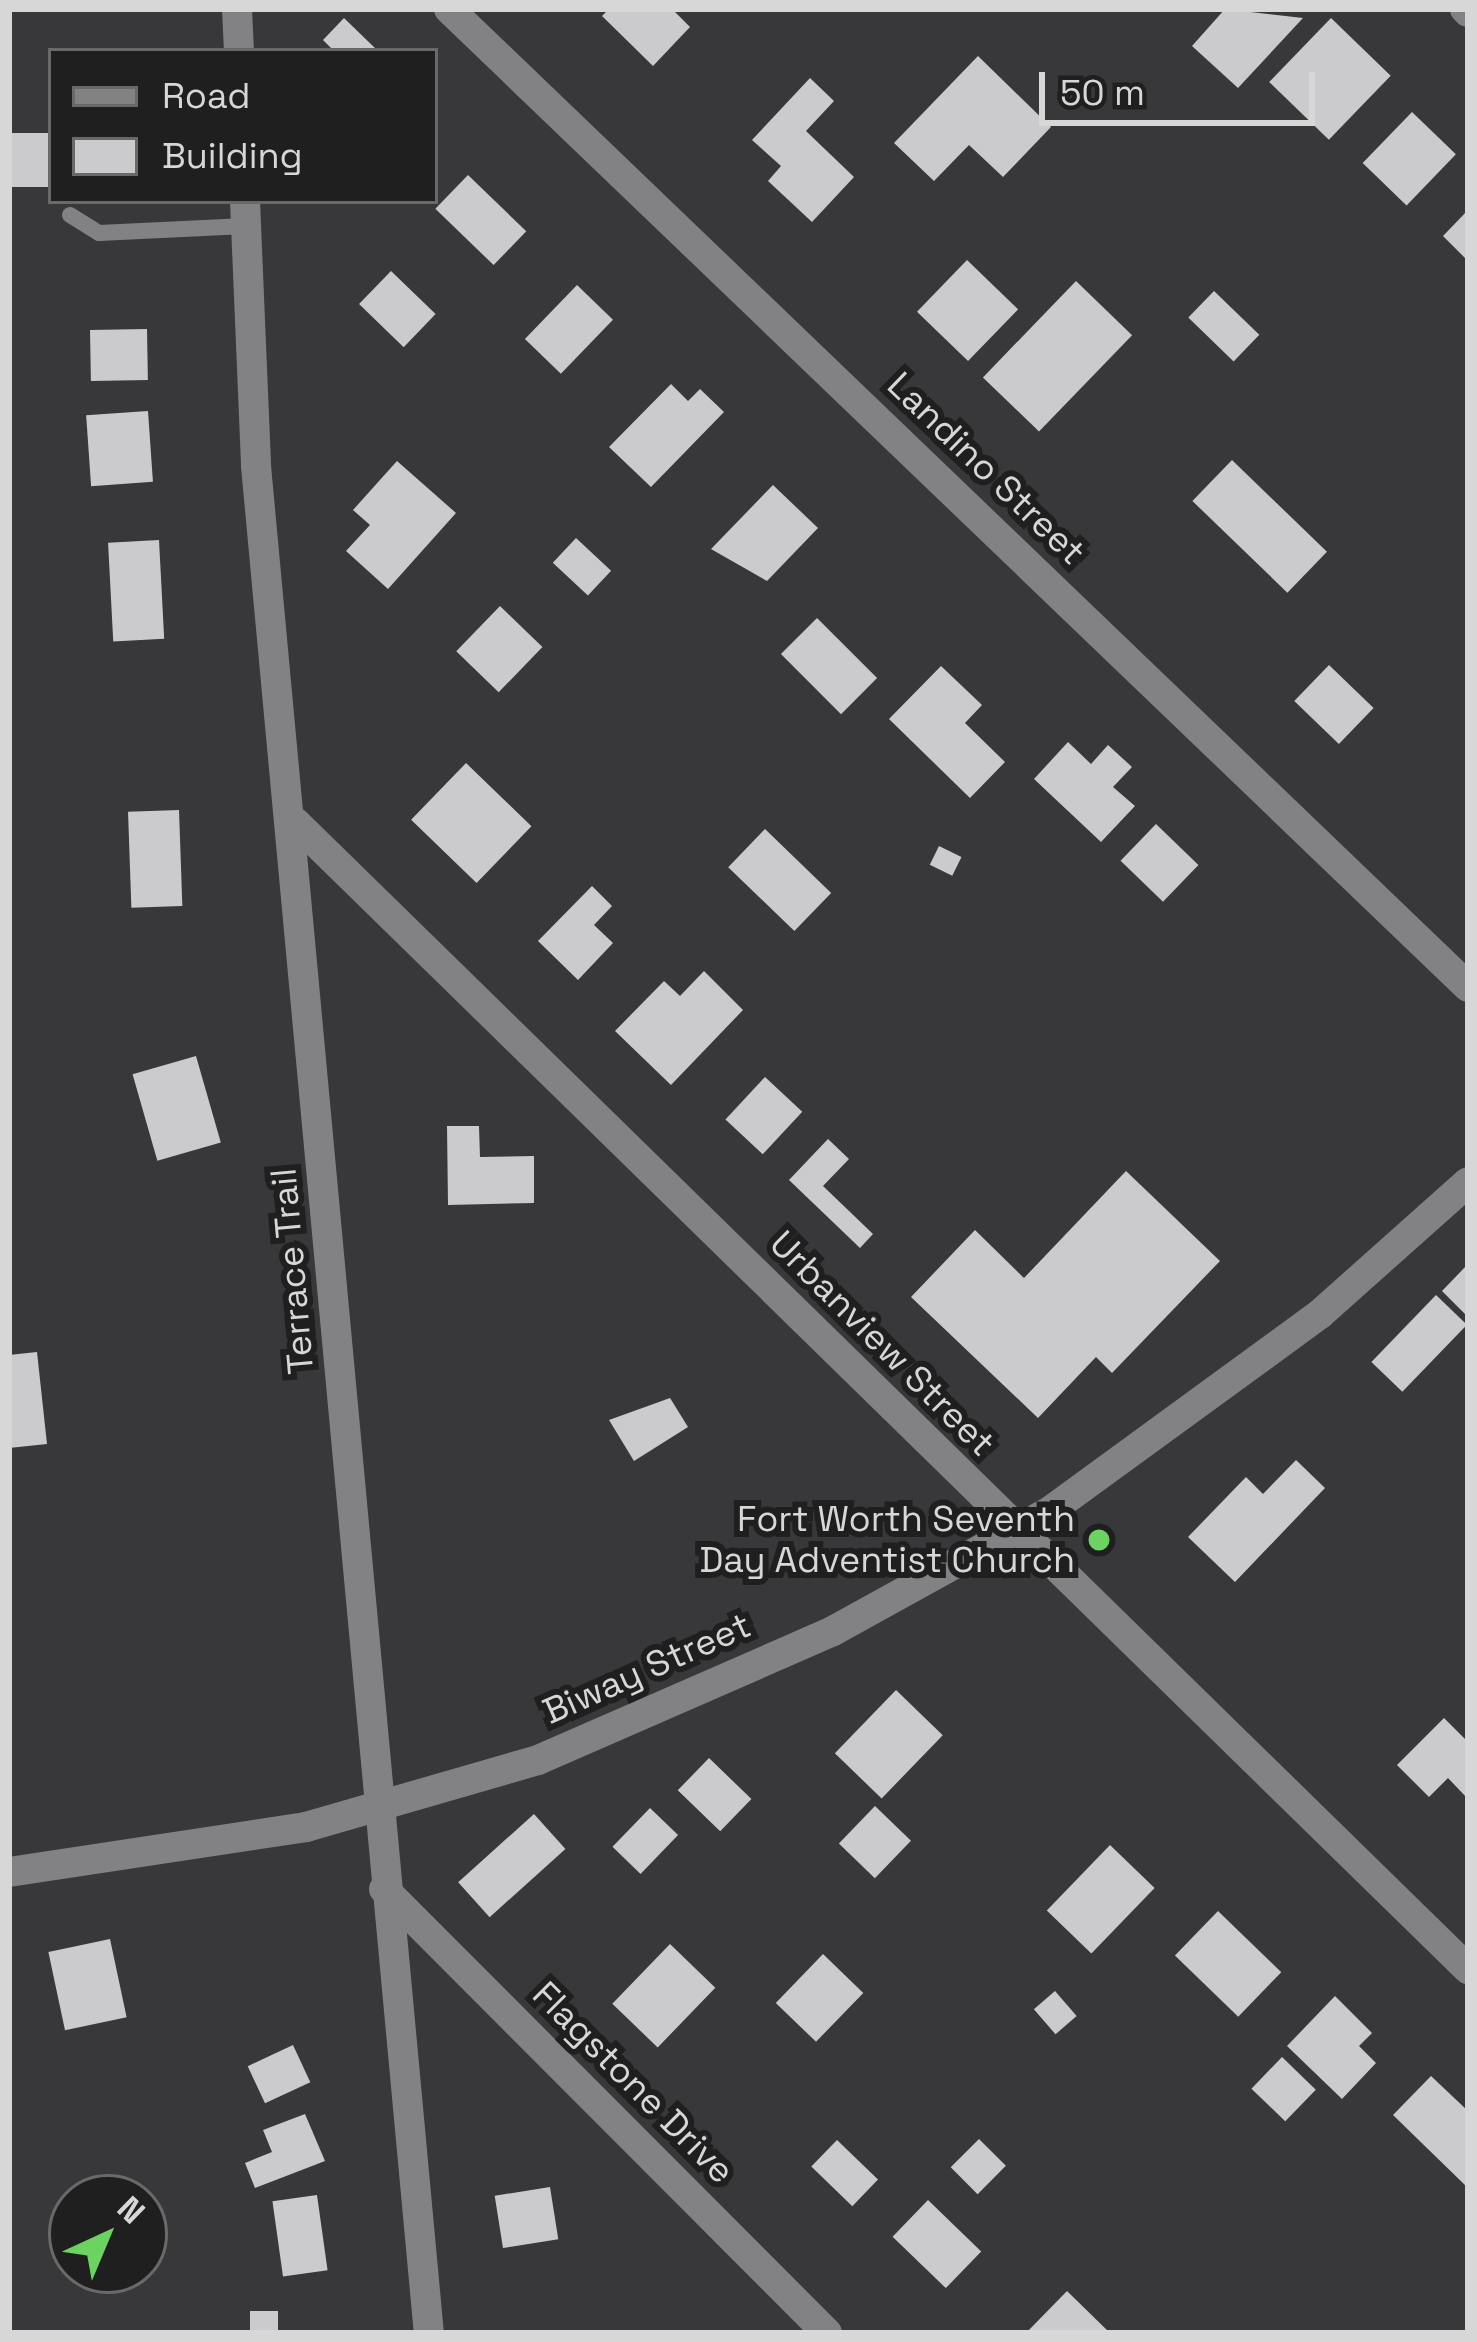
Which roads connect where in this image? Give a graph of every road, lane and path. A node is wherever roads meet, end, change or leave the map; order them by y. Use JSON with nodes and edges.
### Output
{"nodes":[{"id":1,"x":237,"y":9,"type":"edge"},
{"id":2,"x":449,"y":9,"type":"edge"},
{"id":3,"x":239,"y":48,"type":"edge"},
{"id":4,"x":245,"y":213,"type":"edge"},
{"id":5,"x":70,"y":214,"type":"dead end"},
{"id":6,"x":296,"y":822,"type":"junction"},
{"id":7,"x":1468,"y":987,"type":"edge"},
{"id":8,"x":1468,"y":1182,"type":"edge"},
{"id":9,"x":1015,"y":1530,"type":"junction"},
{"id":10,"x":376,"y":1807,"type":"junction"},
{"id":11,"x":9,"y":1872,"type":"edge"},
{"id":12,"x":384,"y":1889,"type":"junction"},
{"id":13,"x":1468,"y":1969,"type":"edge"},
{"id":14,"x":429,"y":2333,"type":"edge"},
{"id":15,"x":827,"y":2333,"type":"edge"}],
"edges":[{"from":1,"to":3,"type":"street"},
{"from":2,"to":7,"type":"street","name":"Landino Street"},
{"from":4,"to":5,"type":"lane"},
{"from":4,"to":6,"type":"street","name":"Terrace Trail"},
{"from":6,"to":9,"type":"street","name":"Urbanview Street"},
{"from":6,"to":10,"type":"street","name":"Terrace Trail"},
{"from":8,"to":9,"type":"street","name":"Biway Street"},
{"from":9,"to":10,"type":"street","name":"Biway Street"},
{"from":9,"to":13,"type":"street","name":"Urbanview Street"},
{"from":10,"to":11,"type":"street","name":"Biway Street"},
{"from":10,"to":12,"type":"street","name":"Terrace Trail"},
{"from":12,"to":14,"type":"street","name":"Terrace Trail"},
{"from":12,"to":15,"type":"street","name":"Flagstone Drive"}]}
